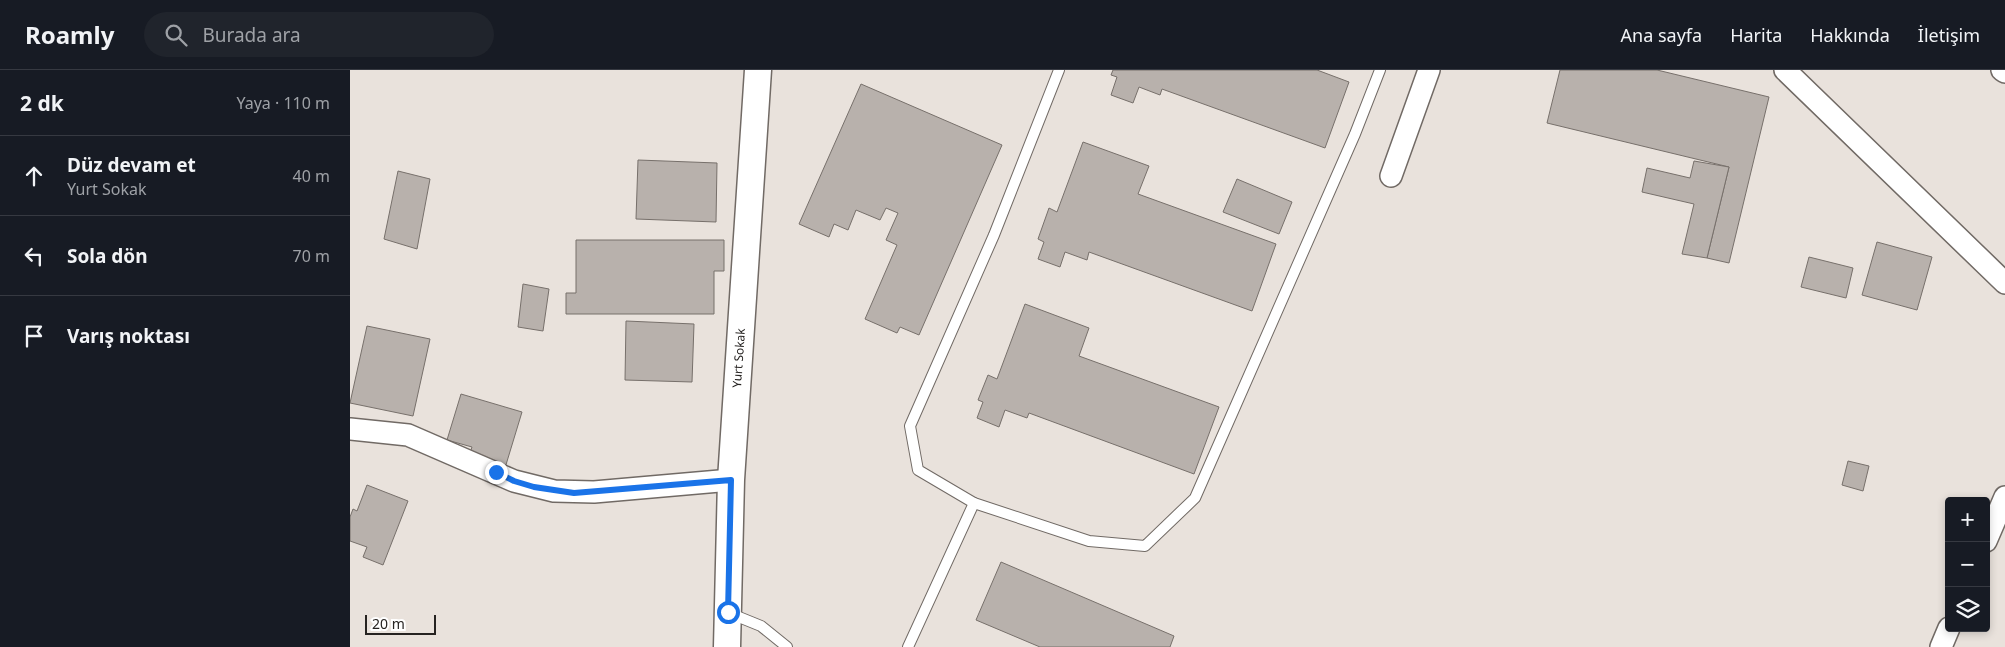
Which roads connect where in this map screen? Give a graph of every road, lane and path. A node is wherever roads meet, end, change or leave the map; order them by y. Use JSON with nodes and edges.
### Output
{"nodes":[{"id":1,"x":758,"y":70,"type":"edge"},
{"id":2,"x":1059,"y":70,"type":"edge"},
{"id":3,"x":1380,"y":70,"type":"edge"},
{"id":4,"x":1429,"y":70,"type":"edge"},
{"id":5,"x":1785,"y":70,"type":"edge"},
{"id":6,"x":1391,"y":176,"type":"dead end"},
{"id":7,"x":2005,"y":283,"type":"edge"},
{"id":8,"x":350,"y":429,"type":"edge"},
{"id":9,"x":731,"y":480,"type":"junction"},
{"id":10,"x":2005,"y":497,"type":"edge"},
{"id":11,"x":974,"y":503,"type":"junction"},
{"id":12,"x":1990,"y":532,"type":"edge"},
{"id":13,"x":728,"y":612,"type":"junction"},
{"id":14,"x":1947,"y":632,"type":"edge"},
{"id":15,"x":727,"y":647,"type":"edge"},
{"id":16,"x":787,"y":647,"type":"edge"},
{"id":17,"x":908,"y":647,"type":"edge"},
{"id":18,"x":1941,"y":647,"type":"edge"}],
"edges":[{"from":1,"to":9,"type":"street","name":"Yurt Sokak"},
{"from":2,"to":11,"type":"lane"},
{"from":3,"to":11,"type":"lane"},
{"from":4,"to":6,"type":"street"},
{"from":5,"to":7,"type":"street"},
{"from":8,"to":9,"type":"street"},
{"from":9,"to":13,"type":"street","name":"Yurt Sokak"},
{"from":10,"to":12,"type":"street"},
{"from":11,"to":17,"type":"lane"},
{"from":13,"to":15,"type":"street","name":"Yurt Sokak"},
{"from":13,"to":16,"type":"lane"},
{"from":14,"to":18,"type":"street"}]}
